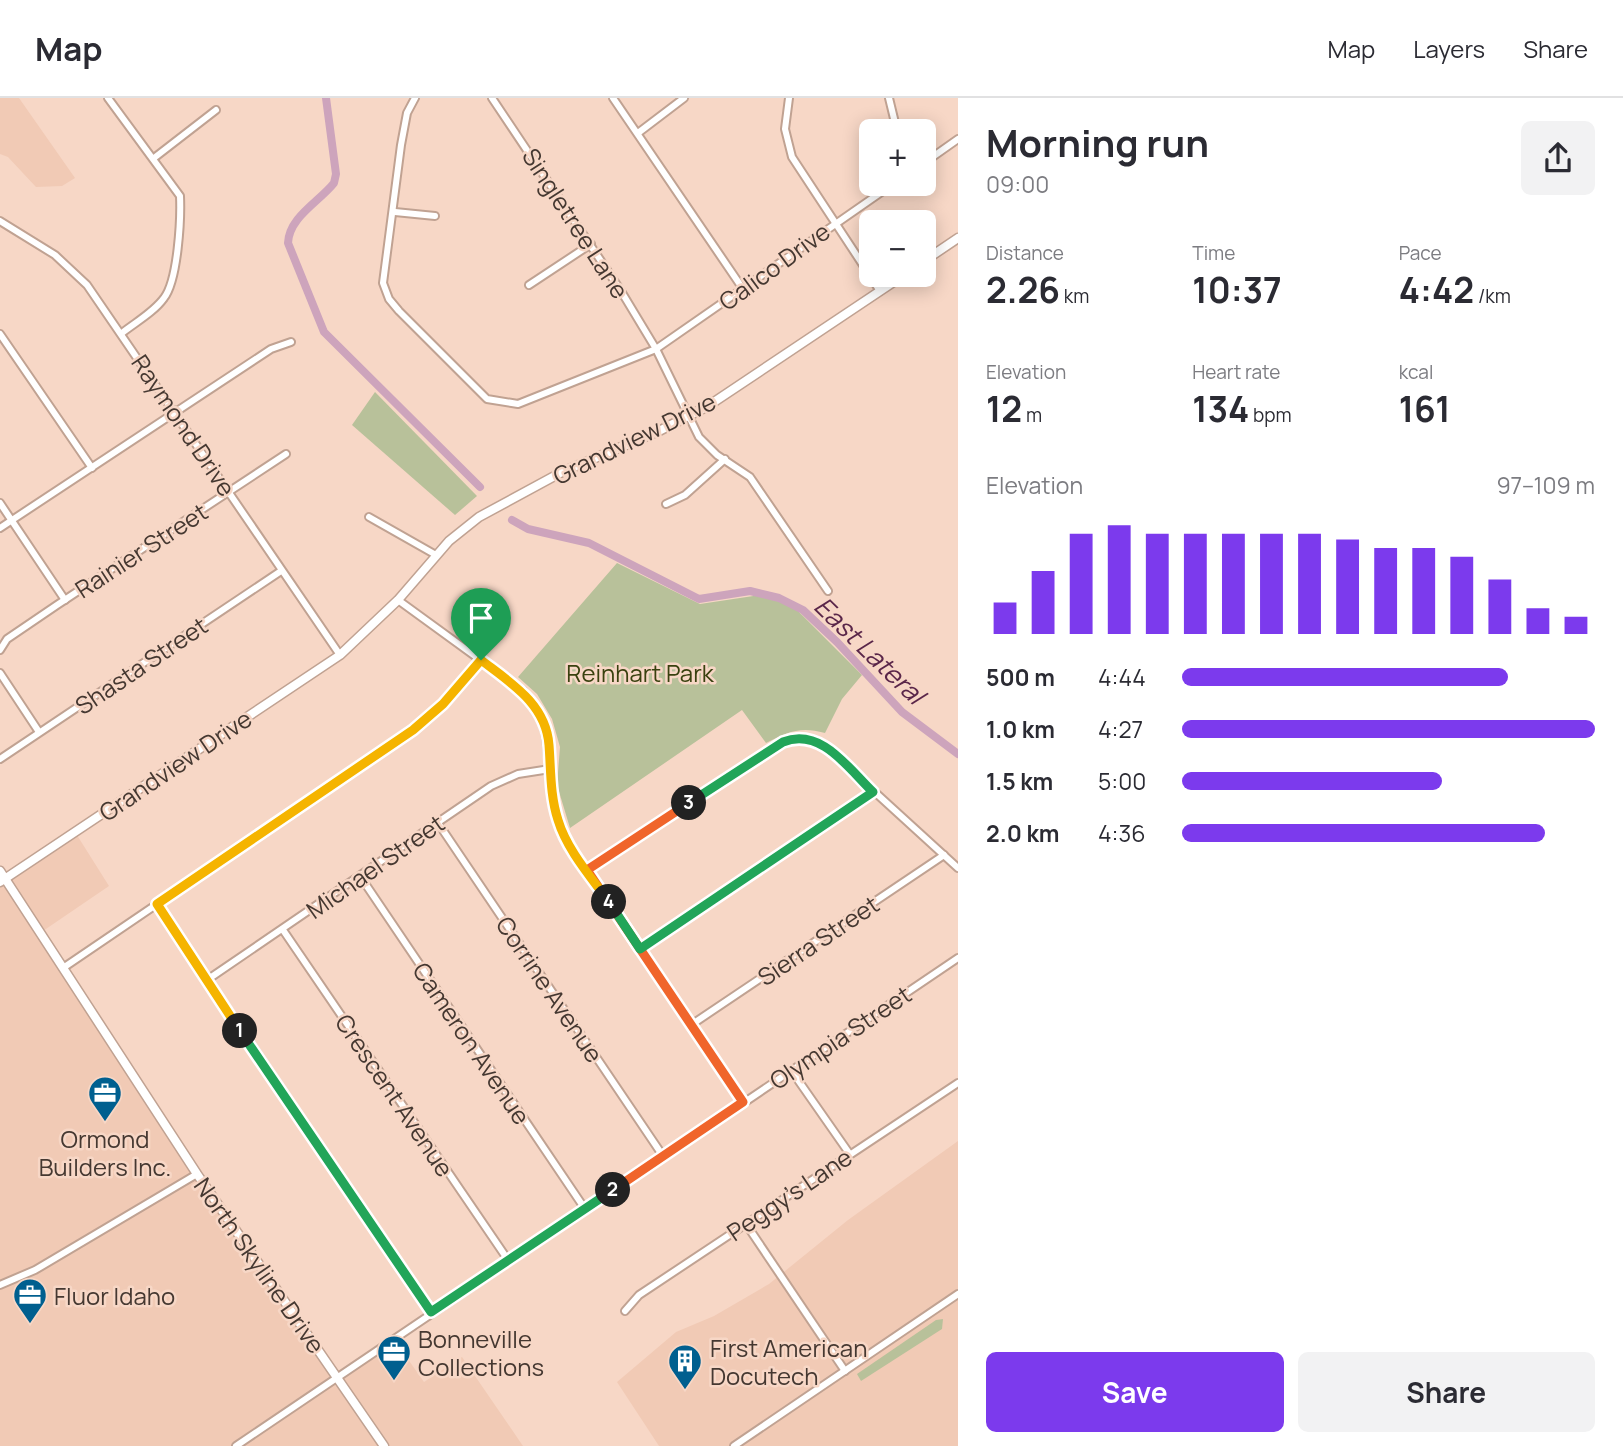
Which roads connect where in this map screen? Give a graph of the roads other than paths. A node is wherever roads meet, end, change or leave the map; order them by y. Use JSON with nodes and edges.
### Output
{"nodes":[{"id":1,"x":108,"y":98,"type":"edge"},
{"id":2,"x":415,"y":98,"type":"edge"},
{"id":3,"x":492,"y":98,"type":"edge"},
{"id":4,"x":613,"y":98,"type":"edge"},
{"id":5,"x":684,"y":98,"type":"edge"},
{"id":6,"x":789,"y":98,"type":"edge"},
{"id":7,"x":889,"y":98,"type":"edge"},
{"id":8,"x":216,"y":110,"type":"dead end"},
{"id":9,"x":894,"y":119,"type":"edge"},
{"id":10,"x":638,"y":133,"type":"junction"},
{"id":11,"x":958,"y":139,"type":"edge"},
{"id":12,"x":936,"y":155,"type":"edge"},
{"id":13,"x":154,"y":158,"type":"junction"},
{"id":14,"x":875,"y":196,"type":"edge"},
{"id":15,"x":395,"y":212,"type":"junction"},
{"id":16,"x":435,"y":216,"type":"dead end"},
{"id":17,"x":0,"y":221,"type":"edge"},
{"id":18,"x":833,"y":223,"type":"junction"},
{"id":19,"x":958,"y":238,"type":"edge"},
{"id":20,"x":591,"y":244,"type":"junction"},
{"id":21,"x":936,"y":253,"type":"edge"},
{"id":22,"x":529,"y":285,"type":"dead end"},
{"id":23,"x":886,"y":287,"type":"edge"},
{"id":24,"x":743,"y":289,"type":"junction"},
{"id":25,"x":880,"y":291,"type":"junction"},
{"id":26,"x":122,"y":333,"type":"junction"},
{"id":27,"x":0,"y":334,"type":"edge"},
{"id":28,"x":291,"y":342,"type":"dead end"},
{"id":29,"x":656,"y":349,"type":"junction"},
{"id":30,"x":175,"y":412,"type":"junction"},
{"id":31,"x":688,"y":417,"type":"junction"},
{"id":32,"x":286,"y":454,"type":"dead end"},
{"id":33,"x":725,"y":459,"type":"junction"},
{"id":34,"x":92,"y":468,"type":"junction"},
{"id":35,"x":230,"y":491,"type":"junction"},
{"id":36,"x":0,"y":503,"type":"edge"},
{"id":37,"x":666,"y":504,"type":"dead end"},
{"id":38,"x":369,"y":517,"type":"dead end"},
{"id":39,"x":12,"y":521,"type":"junction"},
{"id":40,"x":0,"y":528,"type":"edge"},
{"id":41,"x":436,"y":555,"type":"junction"},
{"id":42,"x":281,"y":571,"type":"junction"},
{"id":43,"x":828,"y":591,"type":"dead end"},
{"id":44,"x":65,"y":600,"type":"junction"},
{"id":45,"x":398,"y":600,"type":"junction"},
{"id":46,"x":0,"y":650,"type":"edge"},
{"id":47,"x":340,"y":655,"type":"junction"},
{"id":48,"x":481,"y":660,"type":"junction"},
{"id":49,"x":0,"y":673,"type":"edge"},
{"id":50,"x":39,"y":732,"type":"junction"},
{"id":51,"x":0,"y":759,"type":"edge"},
{"id":52,"x":550,"y":769,"type":"junction"},
{"id":53,"x":873,"y":792,"type":"junction"},
{"id":54,"x":438,"y":823,"type":"junction"},
{"id":55,"x":944,"y":855,"type":"junction"},
{"id":56,"x":958,"y":868,"type":"edge"},
{"id":57,"x":587,"y":870,"type":"junction"},
{"id":58,"x":0,"y":871,"type":"edge"},
{"id":59,"x":360,"y":876,"type":"junction"},
{"id":60,"x":3,"y":881,"type":"edge"},
{"id":61,"x":157,"y":904,"type":"junction"},
{"id":62,"x":283,"y":930,"type":"junction"},
{"id":63,"x":640,"y":949,"type":"junction"},
{"id":64,"x":958,"y":958,"type":"edge"},
{"id":65,"x":63,"y":968,"type":"junction"},
{"id":66,"x":207,"y":980,"type":"junction"},
{"id":67,"x":691,"y":1024,"type":"junction"},
{"id":68,"x":791,"y":1070,"type":"junction"},
{"id":69,"x":958,"y":1083,"type":"edge"},
{"id":70,"x":743,"y":1102,"type":"junction"},
{"id":71,"x":849,"y":1153,"type":"junction"},
{"id":72,"x":663,"y":1156,"type":"junction"},
{"id":73,"x":197,"y":1174,"type":"junction"},
{"id":74,"x":585,"y":1209,"type":"junction"},
{"id":75,"x":746,"y":1224,"type":"junction"},
{"id":76,"x":508,"y":1259,"type":"junction"},
{"id":77,"x":0,"y":1286,"type":"edge"},
{"id":78,"x":958,"y":1294,"type":"edge"},
{"id":79,"x":625,"y":1311,"type":"dead end"},
{"id":80,"x":431,"y":1312,"type":"junction"},
{"id":81,"x":845,"y":1371,"type":"junction"},
{"id":82,"x":336,"y":1377,"type":"junction"},
{"id":83,"x":236,"y":1446,"type":"edge"},
{"id":84,"x":384,"y":1446,"type":"edge"},
{"id":85,"x":734,"y":1446,"type":"edge"}],
"edges":[{"from":1,"to":13,"type":"street"},
{"from":2,"to":15,"type":"street","name":"Calico Drive"},
{"from":3,"to":20,"type":"street","name":"Singletree Lane"},
{"from":4,"to":10,"type":"street"},
{"from":5,"to":10,"type":"street"},
{"from":6,"to":18,"type":"street"},
{"from":7,"to":9,"type":"street"},
{"from":8,"to":13,"type":"street"},
{"from":10,"to":24,"type":"street"},
{"from":11,"to":12,"type":"street"},
{"from":13,"to":26,"type":"street"},
{"from":14,"to":18,"type":"street","name":"Calico Drive"},
{"from":15,"to":16,"type":"street"},
{"from":15,"to":29,"type":"street","name":"Calico Drive"},
{"from":17,"to":26,"type":"street","name":"Raymond Drive"},
{"from":18,"to":24,"type":"street","name":"Calico Drive"},
{"from":18,"to":25,"type":"street"},
{"from":19,"to":21,"type":"street"},
{"from":20,"to":22,"type":"street"},
{"from":20,"to":29,"type":"street","name":"Singletree Lane"},
{"from":23,"to":25,"type":"street","name":"Grandview Drive"},
{"from":24,"to":29,"type":"street","name":"Calico Drive"},
{"from":25,"to":31,"type":"street","name":"Grandview Drive"},
{"from":26,"to":30,"type":"street","name":"Raymond Drive"},
{"from":27,"to":34,"type":"street"},
{"from":28,"to":30,"type":"street"},
{"from":29,"to":31,"type":"street","name":"Singletree Lane"},
{"from":30,"to":34,"type":"street"},
{"from":30,"to":35,"type":"street","name":"Raymond Drive"},
{"from":31,"to":33,"type":"street","name":"Singletree Lane"},
{"from":31,"to":41,"type":"street","name":"Grandview Drive"},
{"from":32,"to":35,"type":"street","name":"Rainier Street"},
{"from":33,"to":37,"type":"street"},
{"from":33,"to":43,"type":"street","name":"Singletree Lane"},
{"from":34,"to":39,"type":"street"},
{"from":35,"to":42,"type":"street","name":"Raymond Drive"},
{"from":35,"to":44,"type":"street","name":"Rainier Street"},
{"from":36,"to":39,"type":"street"},
{"from":38,"to":41,"type":"street"},
{"from":39,"to":40,"type":"street"},
{"from":39,"to":44,"type":"street"},
{"from":41,"to":45,"type":"street","name":"Grandview Drive"},
{"from":42,"to":47,"type":"street","name":"Raymond Drive"},
{"from":42,"to":50,"type":"street","name":"Shasta Street"},
{"from":44,"to":46,"type":"street","name":"Rainier Street"},
{"from":45,"to":47,"type":"street","name":"Grandview Drive"},
{"from":45,"to":48,"type":"street"},
{"from":47,"to":60,"type":"street","name":"Grandview Drive"},
{"from":48,"to":52,"type":"street"},
{"from":48,"to":61,"type":"street"},
{"from":49,"to":50,"type":"street"},
{"from":50,"to":51,"type":"street","name":"Shasta Street"},
{"from":52,"to":54,"type":"street","name":"Michael Street"},
{"from":52,"to":57,"type":"street"},
{"from":53,"to":55,"type":"street"},
{"from":53,"to":57,"type":"street"},
{"from":53,"to":63,"type":"street"},
{"from":54,"to":59,"type":"street","name":"Michael Street"},
{"from":54,"to":72,"type":"street","name":"Corrine Avenue"},
{"from":55,"to":56,"type":"street"},
{"from":55,"to":67,"type":"street","name":"Sierra Street"},
{"from":57,"to":63,"type":"street"},
{"from":58,"to":60,"type":"street","name":"North Skyline Drive"},
{"from":59,"to":62,"type":"street","name":"Michael Street"},
{"from":59,"to":74,"type":"street","name":"Cameron Avenue"},
{"from":60,"to":65,"type":"street","name":"North Skyline Drive"},
{"from":61,"to":65,"type":"street"},
{"from":61,"to":66,"type":"street"},
{"from":62,"to":66,"type":"street","name":"Michael Street"},
{"from":62,"to":76,"type":"street","name":"Crescent Avenue"},
{"from":63,"to":67,"type":"street"},
{"from":64,"to":68,"type":"street","name":"Olympia Street"},
{"from":65,"to":73,"type":"street","name":"North Skyline Drive"},
{"from":66,"to":80,"type":"street"},
{"from":67,"to":70,"type":"street"},
{"from":68,"to":70,"type":"street","name":"Olympia Street"},
{"from":68,"to":71,"type":"street"},
{"from":69,"to":71,"type":"street","name":"Peggy's Lane"},
{"from":70,"to":72,"type":"street","name":"Olympia Street"},
{"from":71,"to":75,"type":"street","name":"Peggy's Lane"},
{"from":72,"to":74,"type":"street","name":"Olympia Street"},
{"from":73,"to":77,"type":"street"},
{"from":73,"to":82,"type":"street","name":"North Skyline Drive"},
{"from":74,"to":76,"type":"street","name":"Olympia Street"},
{"from":75,"to":79,"type":"street","name":"Peggy's Lane"},
{"from":75,"to":81,"type":"street"},
{"from":76,"to":80,"type":"street","name":"Olympia Street"},
{"from":78,"to":81,"type":"street"},
{"from":80,"to":82,"type":"street","name":"Olympia Street"},
{"from":81,"to":85,"type":"street"},
{"from":82,"to":83,"type":"street","name":"Olympia Street"},
{"from":82,"to":84,"type":"street","name":"North Skyline Drive"}]}
